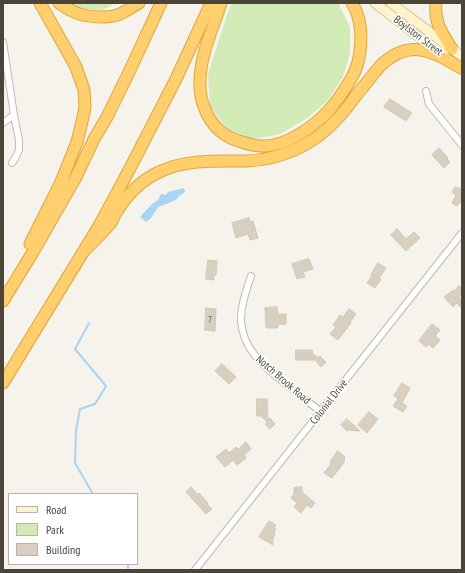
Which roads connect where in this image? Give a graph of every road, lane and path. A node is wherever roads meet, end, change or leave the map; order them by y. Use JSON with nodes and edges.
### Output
{"nodes":[{"id":1,"x":40,"y":3,"type":"edge"},
{"id":2,"x":59,"y":3,"type":"edge"},
{"id":3,"x":139,"y":3,"type":"edge"},
{"id":4,"x":161,"y":3,"type":"edge"},
{"id":5,"x":211,"y":3,"type":"edge"},
{"id":6,"x":221,"y":3,"type":"edge"},
{"id":7,"x":352,"y":3,"type":"edge"},
{"id":8,"x":375,"y":3,"type":"edge"},
{"id":9,"x":391,"y":3,"type":"edge"},
{"id":10,"x":436,"y":3,"type":"edge"},
{"id":11,"x":3,"y":42,"type":"edge"},
{"id":12,"x":452,"y":49,"type":"junction"},
{"id":13,"x":462,"y":56,"type":"edge"},
{"id":14,"x":462,"y":68,"type":"edge"},
{"id":15,"x":426,"y":91,"type":"dead end"},
{"id":16,"x":14,"y":115,"type":"junction"},
{"id":17,"x":3,"y":123,"type":"edge"},
{"id":18,"x":462,"y":145,"type":"edge"},
{"id":19,"x":12,"y":162,"type":"dead end"},
{"id":20,"x":462,"y":233,"type":"edge"},
{"id":21,"x":85,"y":250,"type":"junction"},
{"id":22,"x":251,"y":276,"type":"dead end"},
{"id":23,"x":4,"y":299,"type":"edge"},
{"id":24,"x":3,"y":383,"type":"edge"},
{"id":25,"x":321,"y":412,"type":"junction"},
{"id":26,"x":195,"y":570,"type":"edge"}],
"edges":[{"from":1,"to":23,"type":"highway"},
{"from":2,"to":3,"type":"highway"},
{"from":4,"to":23,"type":"highway"},
{"from":5,"to":21,"type":"highway"},
{"from":6,"to":7,"type":"highway"},
{"from":8,"to":14,"type":"main road","name":"Boylston Street"},
{"from":9,"to":12,"type":"main road","name":"Boylston Street"},
{"from":10,"to":12,"type":"highway"},
{"from":11,"to":16,"type":"street"},
{"from":12,"to":13,"type":"main road","name":"Boylston Street"},
{"from":14,"to":21,"type":"highway"},
{"from":15,"to":18,"type":"street"},
{"from":16,"to":17,"type":"street"},
{"from":16,"to":19,"type":"street"},
{"from":20,"to":25,"type":"street","name":"Colonial Drive"},
{"from":21,"to":24,"type":"highway"},
{"from":22,"to":25,"type":"street","name":"Notch Brook Road"},
{"from":25,"to":26,"type":"street","name":"Colonial Drive"}]}
